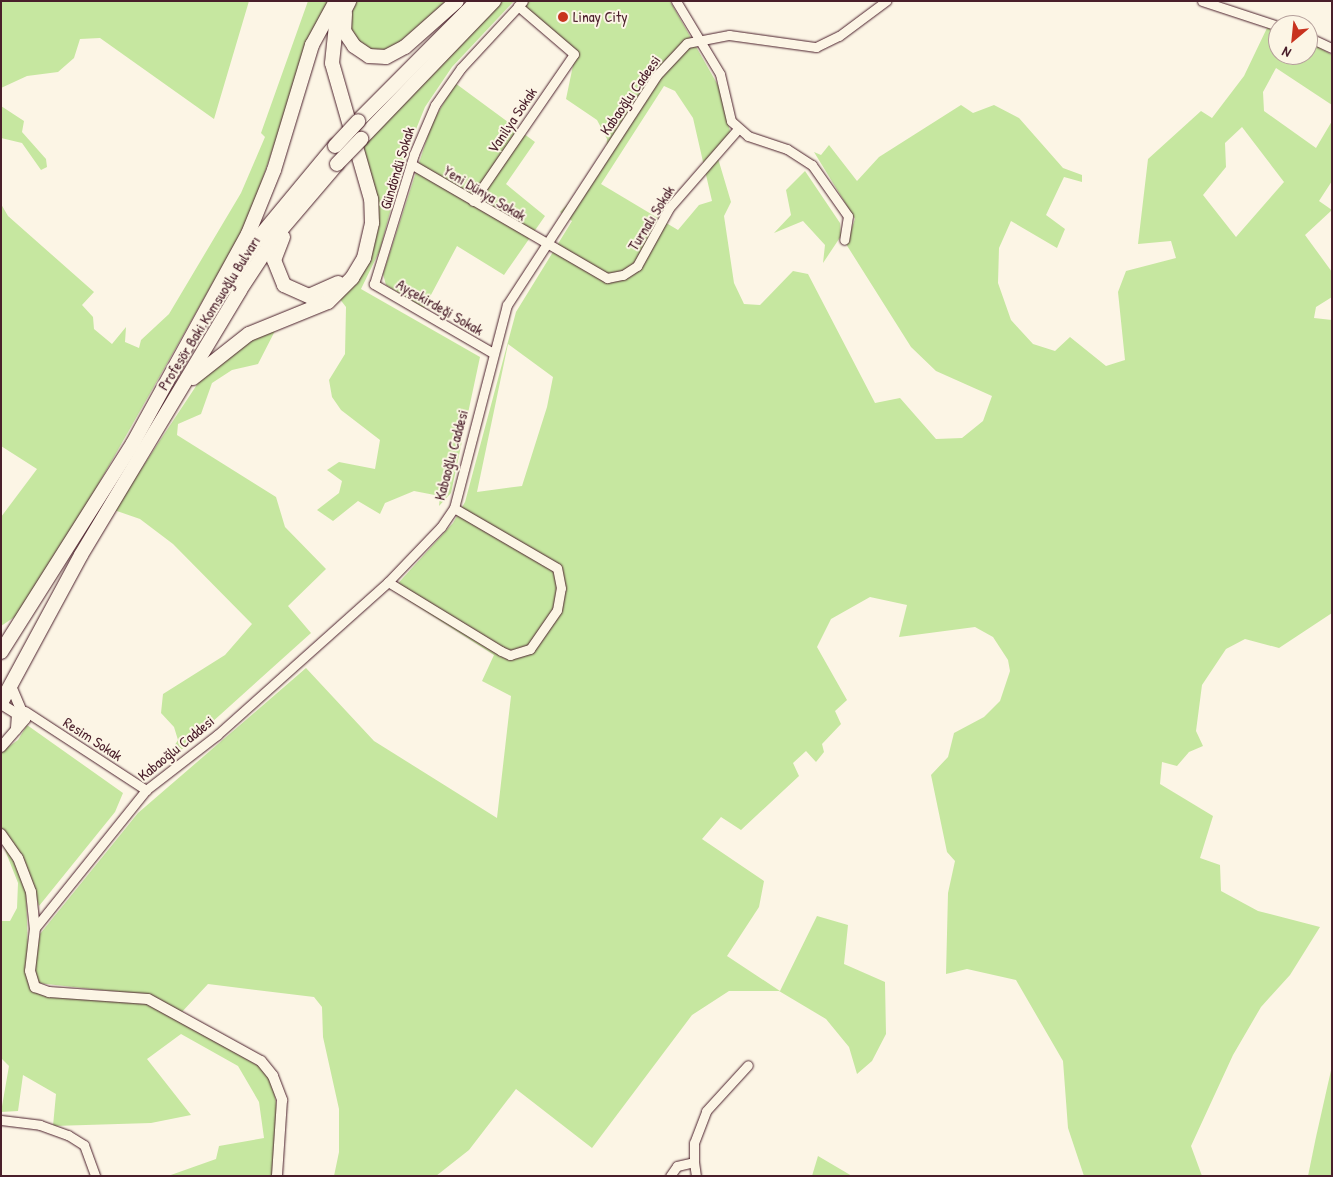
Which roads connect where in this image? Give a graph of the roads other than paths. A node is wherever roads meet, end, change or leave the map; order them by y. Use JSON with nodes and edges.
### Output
{"nodes":[{"id":1,"x":337,"y":1,"type":"edge"},
{"id":2,"x":350,"y":1,"type":"edge"},
{"id":3,"x":457,"y":1,"type":"edge"},
{"id":4,"x":477,"y":1,"type":"edge"},
{"id":5,"x":494,"y":1,"type":"edge"},
{"id":6,"x":676,"y":1,"type":"edge"},
{"id":7,"x":886,"y":1,"type":"edge"},
{"id":8,"x":1202,"y":1,"type":"edge"},
{"id":9,"x":520,"y":4,"type":"edge"},
{"id":10,"x":1268,"y":23,"type":"edge"},
{"id":11,"x":700,"y":41,"type":"junction"},
{"id":12,"x":1318,"y":42,"type":"edge"},
{"id":13,"x":1332,"y":48,"type":"edge"},
{"id":14,"x":738,"y":129,"type":"junction"},
{"id":15,"x":337,"y":164,"type":"junction"},
{"id":16,"x":411,"y":164,"type":"junction"},
{"id":17,"x":473,"y":201,"type":"junction"},
{"id":18,"x":844,"y":240,"type":"dead end"},
{"id":19,"x":545,"y":244,"type":"junction"},
{"id":20,"x":374,"y":284,"type":"joint"},
{"id":21,"x":493,"y":353,"type":"junction"},
{"id":22,"x":184,"y":354,"type":"junction"},
{"id":23,"x":147,"y":444,"type":"junction"},
{"id":24,"x":454,"y":508,"type":"junction"},
{"id":25,"x":388,"y":582,"type":"junction"},
{"id":26,"x":1,"y":652,"type":"edge"},
{"id":27,"x":1,"y":675,"type":"edge"},
{"id":28,"x":11,"y":686,"type":"junction"},
{"id":29,"x":1,"y":703,"type":"edge"},
{"id":30,"x":26,"y":711,"type":"junction"},
{"id":31,"x":12,"y":738,"type":"junction"},
{"id":32,"x":1,"y":747,"type":"edge"},
{"id":33,"x":146,"y":790,"type":"junction"},
{"id":34,"x":1,"y":834,"type":"edge"},
{"id":35,"x":35,"y":928,"type":"junction"},
{"id":36,"x":748,"y":1064,"type":"dead end"},
{"id":37,"x":1,"y":1120,"type":"edge"},
{"id":38,"x":694,"y":1162,"type":"junction"},
{"id":39,"x":95,"y":1176,"type":"edge"},
{"id":40,"x":277,"y":1176,"type":"edge"},
{"id":41,"x":670,"y":1176,"type":"edge"},
{"id":42,"x":696,"y":1176,"type":"edge"}],
"edges":[{"from":1,"to":15,"type":"main road"},
{"from":1,"to":22,"type":"main road"},
{"from":2,"to":3,"type":"main road"},
{"from":2,"to":23,"type":"main road"},
{"from":4,"to":22,"type":"main road","name":"Profesör Baki Komsuoğlu Bulvarı","bridge":true},
{"from":5,"to":15,"type":"main road","name":"Profesör Baki Komsuoğlu Bulvarı","bridge":true},
{"from":6,"to":11,"type":"street"},
{"from":7,"to":11,"type":"street","name":"Kabaoğlu Cadeesi"},
{"from":8,"to":10,"type":"street"},
{"from":9,"to":16,"type":"street","name":"Gündöndü Sokak"},
{"from":9,"to":17,"type":"street","name":"Vanilya Sokak"},
{"from":11,"to":14,"type":"street"},
{"from":11,"to":19,"type":"street","name":"Kabaoğlu Cadeesi"},
{"from":12,"to":13,"type":"street"},
{"from":14,"to":18,"type":"street"},
{"from":14,"to":19,"type":"street","name":"Turnalı Sokak"},
{"from":15,"to":23,"type":"main road","name":"Profesör Baki Komsuoğlu Bulvarı"},
{"from":16,"to":17,"type":"street","name":"Yeni Dünya Sokak"},
{"from":16,"to":20,"type":"street","name":"Gündöndü Sokak"},
{"from":17,"to":19,"type":"street","name":"Yeni Dünya Sokak"},
{"from":19,"to":21,"type":"street","name":"Kabaoğlu Caddesi"},
{"from":20,"to":21,"type":"street","name":"Ayçekirdeği Sokak"},
{"from":21,"to":24,"type":"street","name":"Kabaoğlu Caddesi"},
{"from":22,"to":26,"type":"main road","name":"Profesör Baki Komsuoğlu Bulvarı"},
{"from":23,"to":28,"type":"main road","name":"Profesör Baki Komsuoğlu Bulvarı"},
{"from":24,"to":25,"type":"street","name":"Kabaoğlu Caddesi"},
{"from":24,"to":25,"type":"street"},
{"from":25,"to":33,"type":"street","name":"Kabaoğlu Caddesi"},
{"from":27,"to":28,"type":"main road"},
{"from":28,"to":29,"type":"main road","name":"Profesör Baki Komsuoğlu Bulvarı"},
{"from":28,"to":30,"type":"street"},
{"from":29,"to":31,"type":"street"},
{"from":30,"to":31,"type":"street"},
{"from":30,"to":33,"type":"street","name":"Resim Sokak"},
{"from":31,"to":32,"type":"street"},
{"from":33,"to":35,"type":"street","name":"Kabaoğlu Caddesi"},
{"from":34,"to":35,"type":"street"},
{"from":35,"to":40,"type":"street"},
{"from":36,"to":38,"type":"street"},
{"from":37,"to":39,"type":"street"},
{"from":38,"to":41,"type":"street"},
{"from":38,"to":42,"type":"street"}]}
